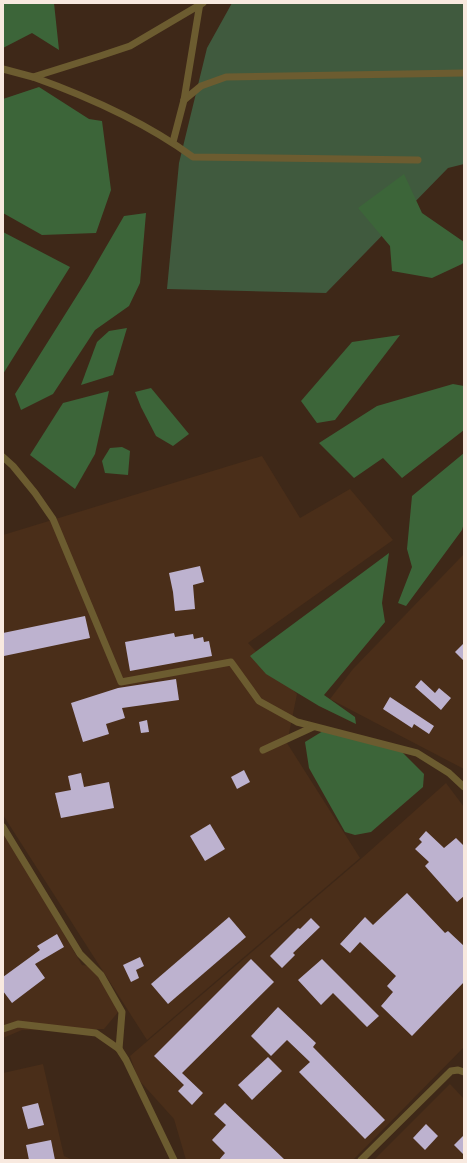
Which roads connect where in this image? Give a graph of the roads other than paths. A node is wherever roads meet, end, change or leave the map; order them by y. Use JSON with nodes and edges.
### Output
{"nodes":[{"id":1,"x":201,"y":4,"type":"edge"},
{"id":2,"x":3,"y":69,"type":"edge"},
{"id":3,"x":464,"y":73,"type":"edge"},
{"id":4,"x":33,"y":77,"type":"junction"},
{"id":5,"x":184,"y":100,"type":"junction"},
{"id":6,"x":173,"y":142,"type":"junction"},
{"id":7,"x":418,"y":160,"type":"dead end"},
{"id":8,"x":3,"y":457,"type":"edge"},
{"id":9,"x":313,"y":727,"type":"junction"},
{"id":10,"x":263,"y":750,"type":"dead end"},
{"id":11,"x":464,"y":787,"type":"edge"},
{"id":12,"x":3,"y":827,"type":"edge"},
{"id":13,"x":3,"y":1029,"type":"edge"},
{"id":14,"x":119,"y":1049,"type":"junction"},
{"id":15,"x":464,"y":1072,"type":"edge"},
{"id":16,"x":174,"y":1160,"type":"edge"},
{"id":17,"x":361,"y":1160,"type":"edge"}],
"edges":[{"from":1,"to":4,"type":"street"},
{"from":1,"to":5,"type":"street"},
{"from":2,"to":4,"type":"street"},
{"from":3,"to":5,"type":"street"},
{"from":4,"to":6,"type":"street"},
{"from":5,"to":6,"type":"street"},
{"from":6,"to":7,"type":"street"},
{"from":8,"to":9,"type":"street"},
{"from":9,"to":10,"type":"street"},
{"from":9,"to":11,"type":"street"},
{"from":12,"to":14,"type":"street"},
{"from":13,"to":14,"type":"street"},
{"from":14,"to":16,"type":"street"},
{"from":15,"to":17,"type":"street"}]}
